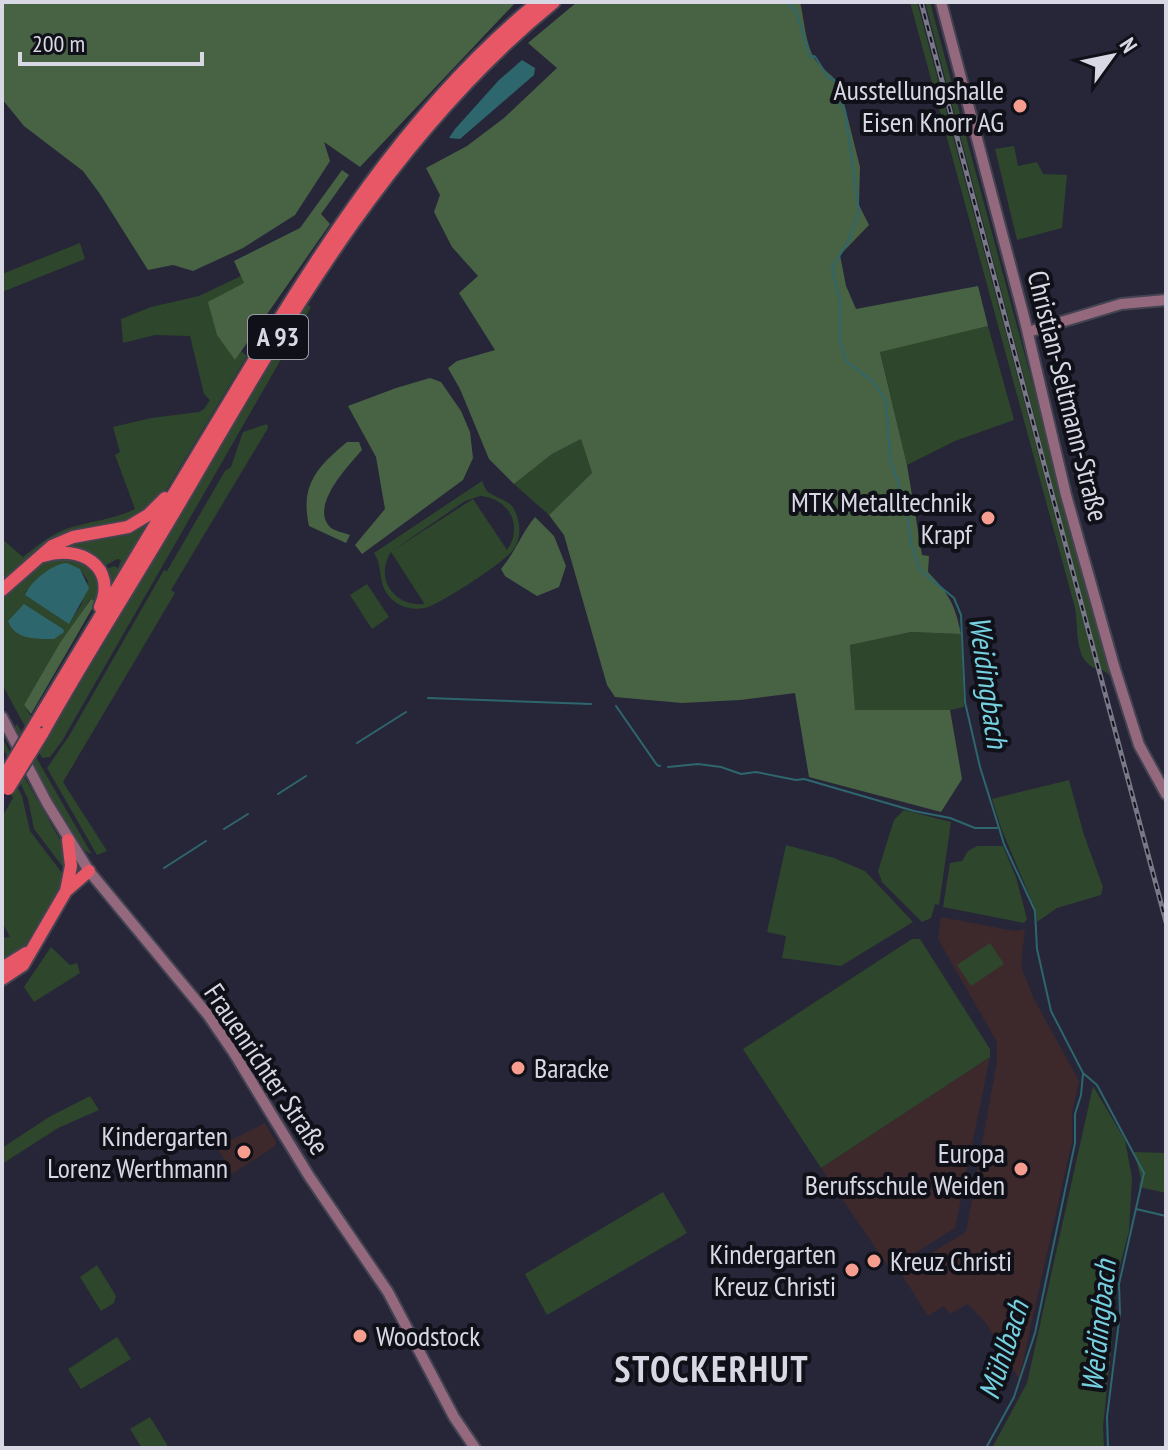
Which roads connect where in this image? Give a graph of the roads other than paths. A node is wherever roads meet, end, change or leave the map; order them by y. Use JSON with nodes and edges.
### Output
{"nodes":[{"id":1,"x":538,"y":2,"type":"edge"},
{"id":2,"x":554,"y":2,"type":"edge"},
{"id":3,"x":941,"y":2,"type":"edge"},
{"id":4,"x":1166,"y":300,"type":"edge"},
{"id":5,"x":1021,"y":308,"type":"junction"},
{"id":6,"x":1051,"y":326,"type":"junction"},
{"id":7,"x":1028,"y":332,"type":"junction"},
{"id":8,"x":1034,"y":358,"type":"junction"},
{"id":9,"x":178,"y":485,"type":"junction"},
{"id":10,"x":37,"y":559,"type":"junction"},
{"id":11,"x":2,"y":590,"type":"edge"},
{"id":12,"x":82,"y":645,"type":"junction"},
{"id":13,"x":4,"y":721,"type":"edge"},
{"id":14,"x":39,"y":728,"type":"junction"},
{"id":15,"x":4,"y":786,"type":"edge"},
{"id":16,"x":1166,"y":794,"type":"edge"},
{"id":17,"x":68,"y":840,"type":"junction"},
{"id":18,"x":89,"y":871,"type":"junction"},
{"id":19,"x":66,"y":891,"type":"junction"},
{"id":20,"x":32,"y":949,"type":"junction"},
{"id":21,"x":2,"y":968,"type":"edge"},
{"id":22,"x":2,"y":979,"type":"edge"},
{"id":23,"x":475,"y":1448,"type":"edge"}],
"edges":[{"from":1,"to":9,"type":"highway","number":"A 93"},
{"from":2,"to":14,"type":"highway","number":"A 93"},
{"from":3,"to":5,"type":"main road","name":"Christian-Seltmann-Straße"},
{"from":4,"to":6,"type":"main road"},
{"from":5,"to":6,"type":"main road"},
{"from":5,"to":7,"type":"main road","name":"Christian-Seltmann-Straße"},
{"from":6,"to":7,"type":"main road"},
{"from":6,"to":8,"type":"main road"},
{"from":7,"to":8,"type":"main road","name":"Christian-Seltmann-Straße"},
{"from":8,"to":16,"type":"main road","name":"Christian-Seltmann-Straße"},
{"from":9,"to":10,"type":"highway"},
{"from":9,"to":12,"type":"highway","number":"A 93"},
{"from":10,"to":11,"type":"highway"},
{"from":10,"to":12,"type":"highway"},
{"from":12,"to":14,"type":"highway","number":"A 93"},
{"from":13,"to":17,"type":"main road","name":"Frauenrichter Straße"},
{"from":14,"to":15,"type":"highway","number":"A 93","bridge":true},
{"from":17,"to":18,"type":"main road","name":"Frauenrichter Straße"},
{"from":17,"to":19,"type":"highway"},
{"from":18,"to":19,"type":"highway"},
{"from":18,"to":23,"type":"main road","name":"Frauenrichter Straße"},
{"from":19,"to":20,"type":"highway"},
{"from":20,"to":21,"type":"highway"},
{"from":20,"to":22,"type":"highway"}]}
